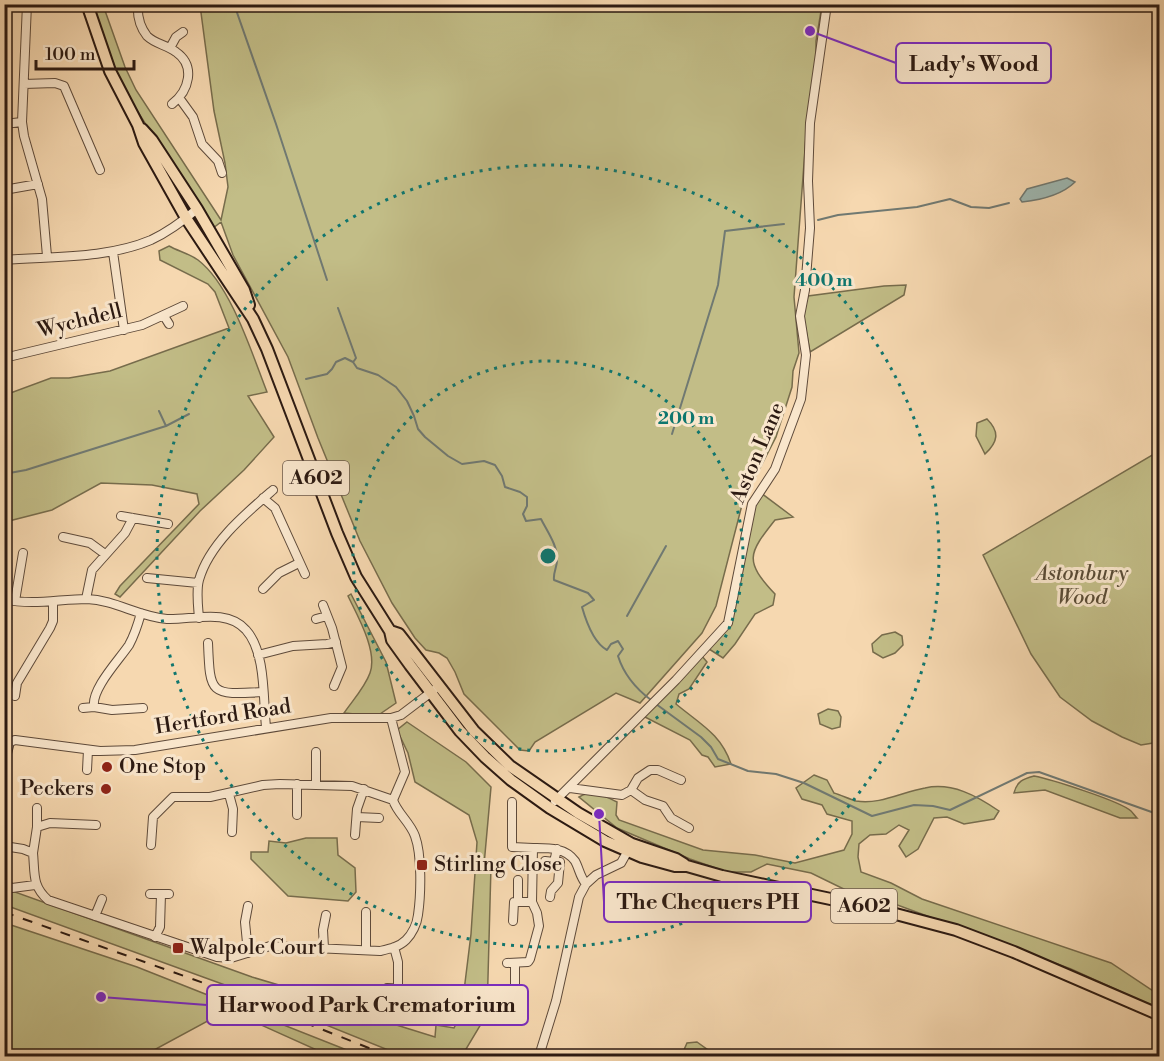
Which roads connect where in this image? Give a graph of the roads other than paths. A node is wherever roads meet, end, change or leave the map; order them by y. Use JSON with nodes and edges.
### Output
{"nodes":[{"id":1,"x":27,"y":4,"type":"edge"},
{"id":2,"x":87,"y":4,"type":"edge"},
{"id":3,"x":138,"y":4,"type":"edge"},
{"id":4,"x":827,"y":4,"type":"edge"},
{"id":5,"x":185,"y":22,"type":"dead end"},
{"id":6,"x":170,"y":48,"type":"junction"},
{"id":7,"x":24,"y":84,"type":"junction"},
{"id":8,"x":22,"y":122,"type":"junction"},
{"id":9,"x":4,"y":124,"type":"edge"},
{"id":10,"x":138,"y":125,"type":"junction"},
{"id":11,"x":100,"y":170,"type":"dead end"},
{"id":12,"x":222,"y":173,"type":"dead end"},
{"id":13,"x":38,"y":184,"type":"junction"},
{"id":14,"x":4,"y":190,"type":"edge"},
{"id":15,"x":197,"y":209,"type":"junction"},
{"id":16,"x":186,"y":218,"type":"junction"},
{"id":17,"x":113,"y":252,"type":"junction"},
{"id":18,"x":47,"y":256,"type":"junction"},
{"id":19,"x":4,"y":260,"type":"edge"},
{"id":20,"x":183,"y":306,"type":"dead end"},
{"id":21,"x":164,"y":316,"type":"junction"},
{"id":22,"x":253,"y":320,"type":"junction"},
{"id":23,"x":168,"y":324,"type":"dead end"},
{"id":24,"x":124,"y":330,"type":"junction"},
{"id":25,"x":4,"y":358,"type":"edge"},
{"id":26,"x":273,"y":490,"type":"dead end"},
{"id":27,"x":263,"y":498,"type":"junction"},
{"id":28,"x":121,"y":516,"type":"dead end"},
{"id":29,"x":133,"y":518,"type":"junction"},
{"id":30,"x":168,"y":524,"type":"dead end"},
{"id":31,"x":63,"y":537,"type":"dead end"},
{"id":32,"x":23,"y":553,"type":"dead end"},
{"id":33,"x":105,"y":554,"type":"junction"},
{"id":34,"x":299,"y":563,"type":"junction"},
{"id":35,"x":304,"y":574,"type":"dead end"},
{"id":36,"x":147,"y":578,"type":"dead end"},
{"id":37,"x":198,"y":583,"type":"junction"},
{"id":38,"x":263,"y":589,"type":"dead end"},
{"id":39,"x":4,"y":598,"type":"edge"},
{"id":40,"x":86,"y":599,"type":"junction"},
{"id":41,"x":15,"y":601,"type":"junction"},
{"id":42,"x":53,"y":602,"type":"junction"},
{"id":43,"x":323,"y":605,"type":"dead end"},
{"id":44,"x":141,"y":613,"type":"junction"},
{"id":45,"x":327,"y":616,"type":"junction"},
{"id":46,"x":199,"y":618,"type":"junction"},
{"id":47,"x":316,"y":620,"type":"dead end"},
{"id":48,"x":336,"y":642,"type":"junction"},
{"id":49,"x":208,"y":643,"type":"dead end"},
{"id":50,"x":407,"y":652,"type":"junction"},
{"id":51,"x":258,"y":655,"type":"junction"},
{"id":52,"x":334,"y":686,"type":"dead end"},
{"id":53,"x":435,"y":690,"type":"junction"},
{"id":54,"x":263,"y":692,"type":"junction"},
{"id":55,"x":15,"y":696,"type":"dead end"},
{"id":56,"x":94,"y":707,"type":"junction"},
{"id":57,"x":83,"y":708,"type":"dead end"},
{"id":58,"x":144,"y":708,"type":"dead end"},
{"id":59,"x":391,"y":718,"type":"junction"},
{"id":60,"x":266,"y":728,"type":"junction"},
{"id":61,"x":7,"y":741,"type":"edge"},
{"id":62,"x":88,"y":750,"type":"junction"},
{"id":63,"x":316,"y":752,"type":"dead end"},
{"id":64,"x":4,"y":765,"type":"edge"},
{"id":65,"x":87,"y":770,"type":"dead end"},
{"id":66,"x":681,"y":780,"type":"dead end"},
{"id":67,"x":297,"y":784,"type":"junction"},
{"id":68,"x":316,"y":784,"type":"junction"},
{"id":69,"x":570,"y":788,"type":"junction"},
{"id":70,"x":364,"y":789,"type":"junction"},
{"id":71,"x":632,"y":790,"type":"junction"},
{"id":72,"x":229,"y":794,"type":"junction"},
{"id":73,"x":393,"y":800,"type":"junction"},
{"id":74,"x":512,"y":802,"type":"dead end"},
{"id":75,"x":553,"y":804,"type":"junction"},
{"id":76,"x":37,"y":808,"type":"dead end"},
{"id":77,"x":297,"y":815,"type":"dead end"},
{"id":78,"x":357,"y":816,"type":"junction"},
{"id":79,"x":379,"y":818,"type":"dead end"},
{"id":80,"x":96,"y":825,"type":"dead end"},
{"id":81,"x":37,"y":827,"type":"junction"},
{"id":82,"x":689,"y":828,"type":"dead end"},
{"id":83,"x":232,"y":832,"type":"dead end"},
{"id":84,"x":355,"y":835,"type":"dead end"},
{"id":85,"x":151,"y":845,"type":"dead end"},
{"id":86,"x":4,"y":846,"type":"edge"},
{"id":87,"x":630,"y":847,"type":"junction"},
{"id":88,"x":533,"y":848,"type":"junction"},
{"id":89,"x":557,"y":849,"type":"junction"},
{"id":90,"x":33,"y":854,"type":"junction"},
{"id":91,"x":518,"y":880,"type":"dead end"},
{"id":92,"x":586,"y":884,"type":"junction"},
{"id":93,"x":4,"y":885,"type":"edge"},
{"id":94,"x":35,"y":885,"type":"junction"},
{"id":95,"x":150,"y":894,"type":"dead end"},
{"id":96,"x":550,"y":897,"type":"dead end"},
{"id":97,"x":102,"y":900,"type":"dead end"},
{"id":98,"x":518,"y":902,"type":"junction"},
{"id":99,"x":532,"y":902,"type":"junction"},
{"id":100,"x":248,"y":906,"type":"dead end"},
{"id":101,"x":366,"y":912,"type":"dead end"},
{"id":102,"x":326,"y":915,"type":"dead end"},
{"id":103,"x":95,"y":916,"type":"junction"},
{"id":104,"x":513,"y":921,"type":"dead end"},
{"id":105,"x":155,"y":937,"type":"junction"},
{"id":106,"x":394,"y":947,"type":"junction"},
{"id":107,"x":324,"y":948,"type":"junction"},
{"id":108,"x":366,"y":950,"type":"junction"},
{"id":109,"x":248,"y":953,"type":"junction"},
{"id":110,"x":387,"y":988,"type":"dead end"},
{"id":111,"x":398,"y":988,"type":"junction"},
{"id":112,"x":409,"y":989,"type":"dead end"},
{"id":113,"x":515,"y":1013,"type":"dead end"},
{"id":114,"x":1160,"y":1015,"type":"edge"},
{"id":115,"x":539,"y":1056,"type":"edge"}],
"edges":[{"from":1,"to":7,"type":"street"},
{"from":2,"to":10,"type":"highway","number":"A602"},
{"from":3,"to":6,"type":"street"},
{"from":4,"to":69,"type":"street","name":"Aston Lane"},
{"from":5,"to":6,"type":"street"},
{"from":6,"to":12,"type":"street"},
{"from":7,"to":8,"type":"street"},
{"from":7,"to":11,"type":"street"},
{"from":8,"to":9,"type":"street"},
{"from":8,"to":13,"type":"street"},
{"from":10,"to":15,"type":"highway","number":"A602"},
{"from":10,"to":16,"type":"highway","number":"A602"},
{"from":13,"to":14,"type":"street"},
{"from":13,"to":18,"type":"street"},
{"from":15,"to":16,"type":"street"},
{"from":15,"to":22,"type":"highway","number":"A602"},
{"from":16,"to":17,"type":"street"},
{"from":16,"to":22,"type":"highway","number":"A602"},
{"from":17,"to":18,"type":"street"},
{"from":17,"to":24,"type":"street"},
{"from":18,"to":19,"type":"street"},
{"from":20,"to":21,"type":"street","name":"Wychdell"},
{"from":21,"to":23,"type":"street"},
{"from":21,"to":24,"type":"street","name":"Wychdell"},
{"from":22,"to":50,"type":"highway","number":"A602"},
{"from":24,"to":25,"type":"street","name":"Wychdell"},
{"from":26,"to":27,"type":"street"},
{"from":27,"to":34,"type":"street"},
{"from":27,"to":37,"type":"street"},
{"from":28,"to":29,"type":"street"},
{"from":29,"to":30,"type":"street"},
{"from":29,"to":33,"type":"street"},
{"from":31,"to":33,"type":"street"},
{"from":32,"to":41,"type":"street"},
{"from":33,"to":40,"type":"street"},
{"from":34,"to":35,"type":"street"},
{"from":34,"to":38,"type":"street"},
{"from":36,"to":37,"type":"street"},
{"from":37,"to":46,"type":"street"},
{"from":39,"to":41,"type":"street"},
{"from":40,"to":42,"type":"street"},
{"from":40,"to":44,"type":"street"},
{"from":41,"to":42,"type":"street"},
{"from":42,"to":55,"type":"street"},
{"from":43,"to":45,"type":"street"},
{"from":44,"to":46,"type":"street"},
{"from":44,"to":56,"type":"street"},
{"from":45,"to":47,"type":"street"},
{"from":45,"to":48,"type":"street"},
{"from":46,"to":51,"type":"street"},
{"from":48,"to":51,"type":"street"},
{"from":48,"to":52,"type":"street"},
{"from":49,"to":54,"type":"street"},
{"from":50,"to":53,"type":"highway","number":"A602"},
{"from":50,"to":53,"type":"highway","number":"A602"},
{"from":51,"to":54,"type":"street"},
{"from":53,"to":59,"type":"street"},
{"from":53,"to":75,"type":"highway","number":"A602"},
{"from":54,"to":60,"type":"street"},
{"from":56,"to":57,"type":"street"},
{"from":56,"to":58,"type":"street"},
{"from":59,"to":60,"type":"street","name":"Hertford Road"},
{"from":59,"to":73,"type":"street"},
{"from":60,"to":62,"type":"street","name":"Hertford Road"},
{"from":61,"to":62,"type":"street","name":"Hertford Road"},
{"from":61,"to":64,"type":"street"},
{"from":62,"to":65,"type":"street"},
{"from":63,"to":68,"type":"street"},
{"from":66,"to":71,"type":"street"},
{"from":67,"to":68,"type":"street"},
{"from":67,"to":72,"type":"street"},
{"from":67,"to":77,"type":"street"},
{"from":68,"to":70,"type":"street"},
{"from":69,"to":71,"type":"street"},
{"from":69,"to":75,"type":"street","name":"Aston Lane"},
{"from":70,"to":73,"type":"street"},
{"from":70,"to":78,"type":"street"},
{"from":71,"to":82,"type":"street"},
{"from":72,"to":83,"type":"street"},
{"from":72,"to":85,"type":"street"},
{"from":73,"to":106,"type":"street"},
{"from":74,"to":88,"type":"street"},
{"from":75,"to":87,"type":"highway","number":"A602"},
{"from":76,"to":81,"type":"street"},
{"from":78,"to":79,"type":"street"},
{"from":78,"to":84,"type":"street"},
{"from":80,"to":81,"type":"street"},
{"from":81,"to":90,"type":"street"},
{"from":86,"to":90,"type":"street"},
{"from":87,"to":92,"type":"street"},
{"from":87,"to":114,"type":"highway","number":"A602"},
{"from":88,"to":89,"type":"street"},
{"from":88,"to":99,"type":"street"},
{"from":89,"to":92,"type":"street"},
{"from":89,"to":96,"type":"street"},
{"from":90,"to":94,"type":"street"},
{"from":91,"to":98,"type":"street"},
{"from":92,"to":115,"type":"street"},
{"from":93,"to":94,"type":"street"},
{"from":94,"to":103,"type":"street"},
{"from":95,"to":105,"type":"street"},
{"from":97,"to":103,"type":"street"},
{"from":98,"to":99,"type":"street"},
{"from":98,"to":104,"type":"street"},
{"from":99,"to":113,"type":"street"},
{"from":100,"to":109,"type":"street"},
{"from":101,"to":108,"type":"street"},
{"from":102,"to":107,"type":"street"},
{"from":103,"to":105,"type":"street"},
{"from":105,"to":109,"type":"street"},
{"from":106,"to":108,"type":"street"},
{"from":106,"to":111,"type":"street"},
{"from":107,"to":108,"type":"street"},
{"from":107,"to":109,"type":"street"},
{"from":110,"to":111,"type":"street"},
{"from":111,"to":112,"type":"street"}]}
